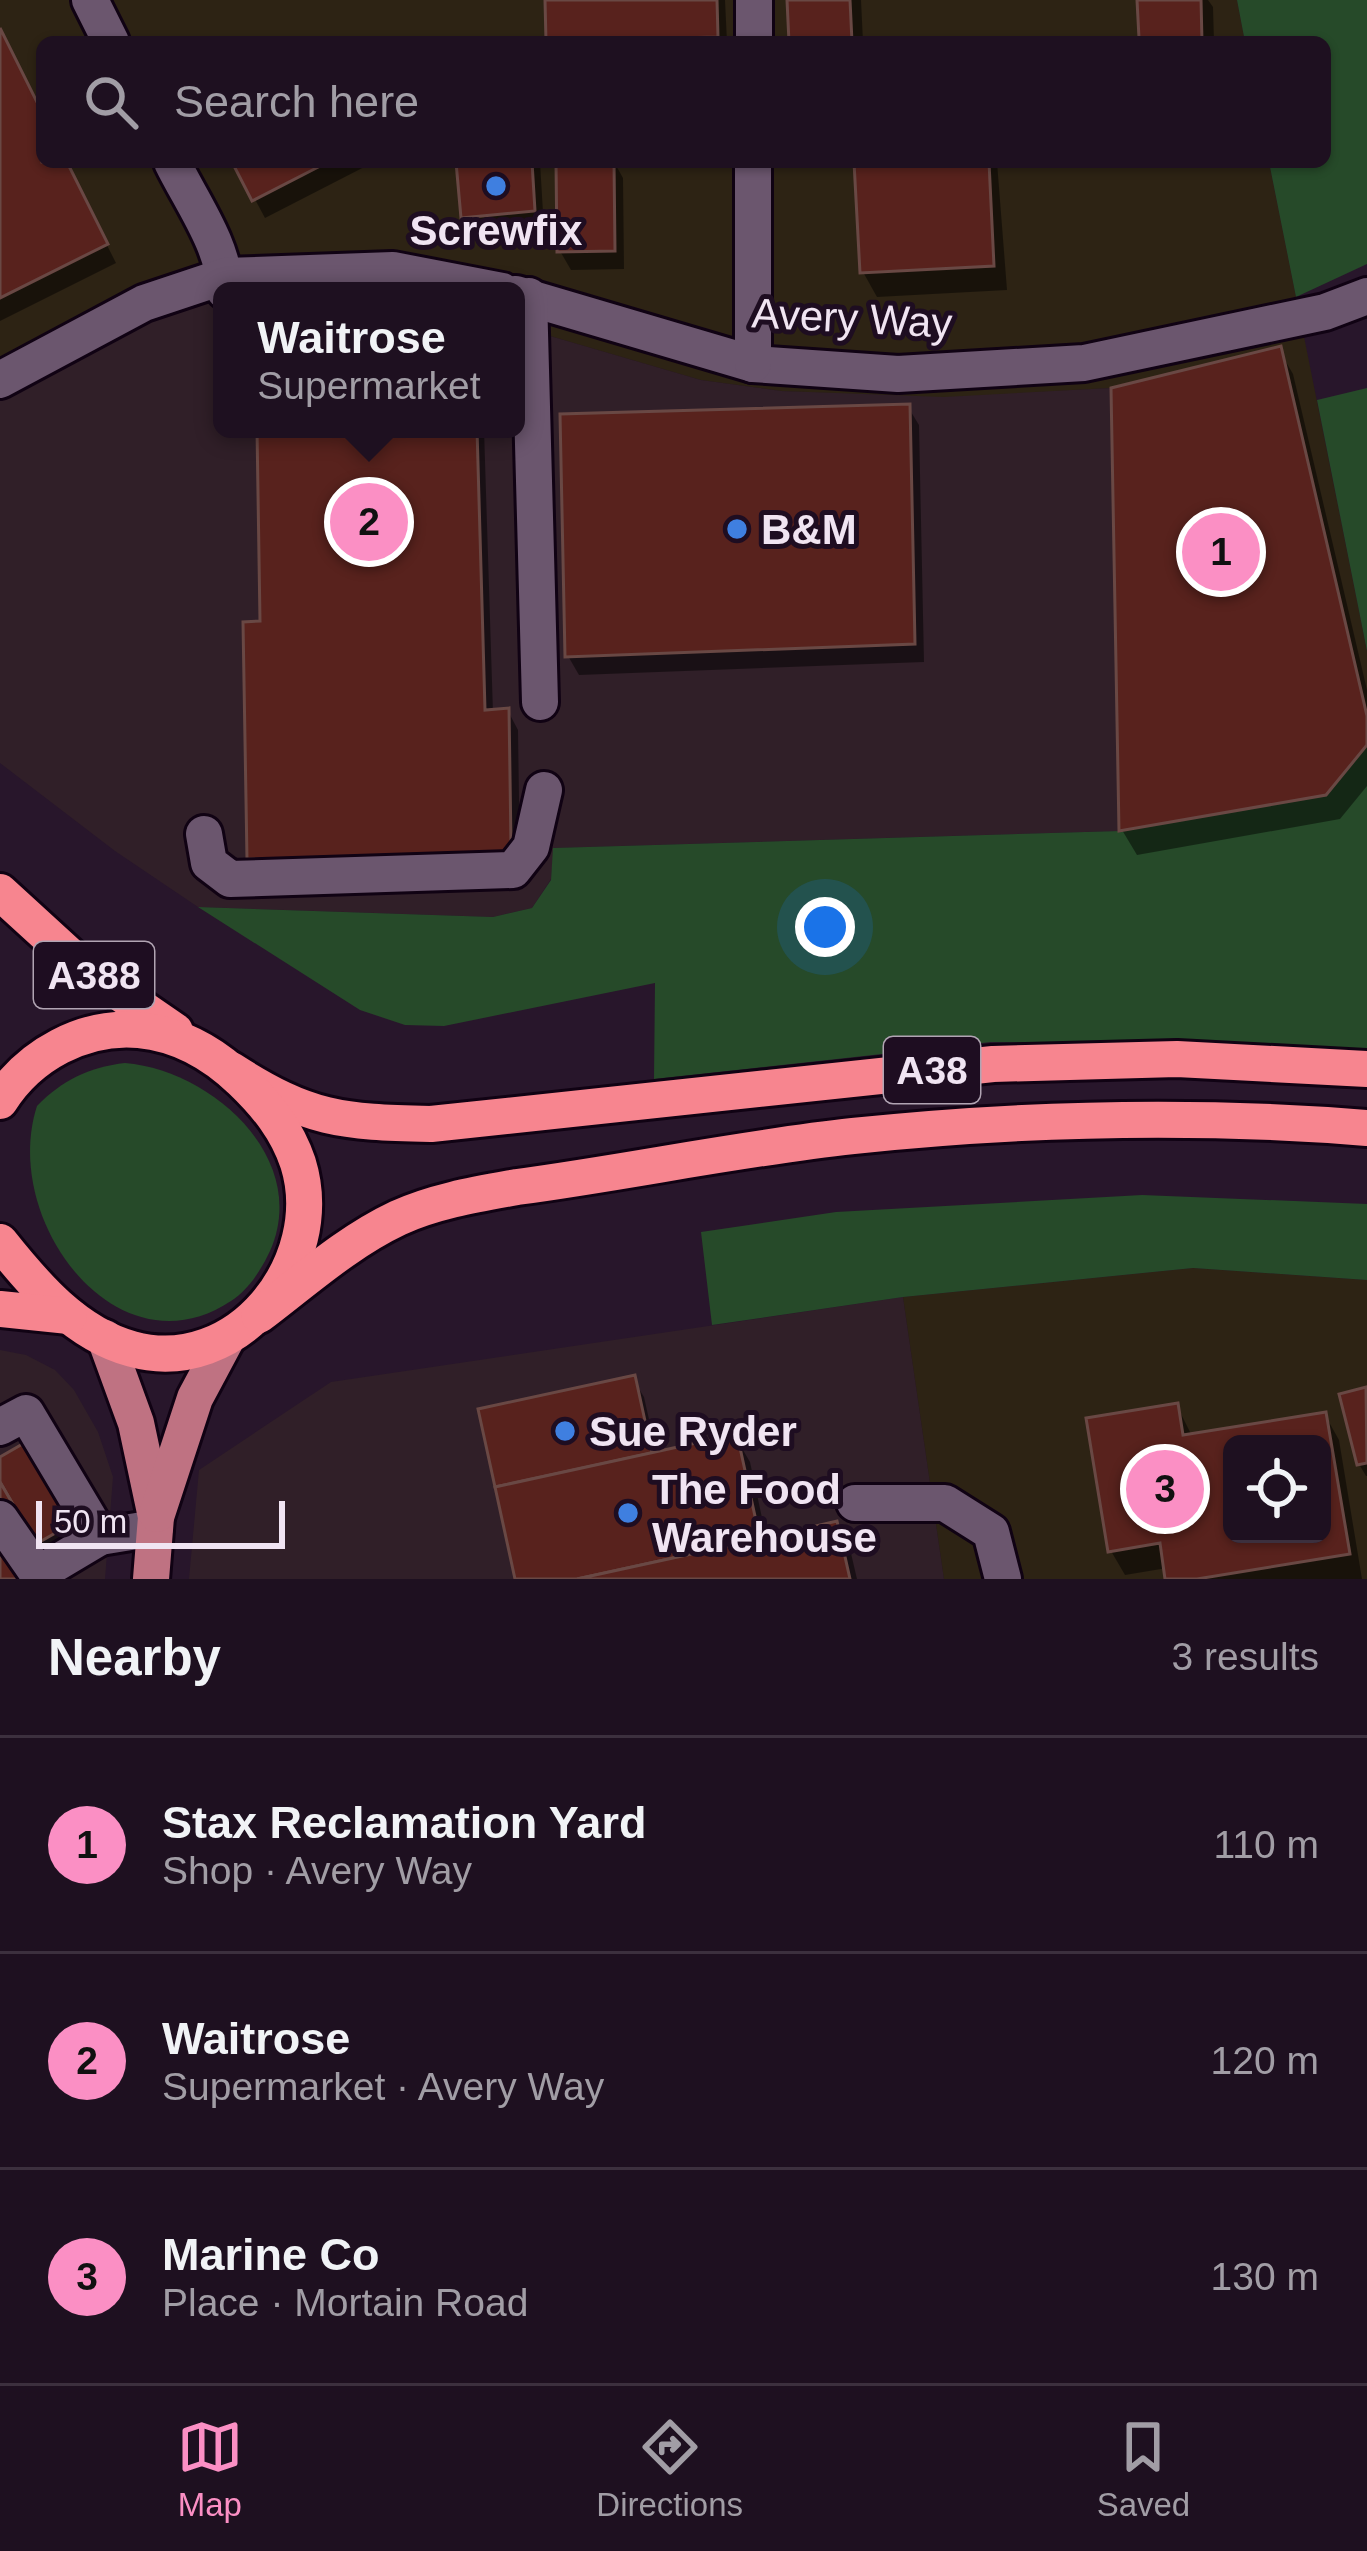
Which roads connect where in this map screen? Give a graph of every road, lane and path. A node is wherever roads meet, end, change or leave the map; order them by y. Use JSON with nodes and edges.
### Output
{"nodes":[{"id":1,"x":90,"y":0,"type":"edge"},
{"id":2,"x":754,"y":0,"type":"edge"},
{"id":3,"x":108,"y":36,"type":"edge"},
{"id":4,"x":754,"y":36,"type":"edge"},
{"id":5,"x":175,"y":168,"type":"edge"},
{"id":6,"x":754,"y":168,"type":"edge"},
{"id":7,"x":225,"y":282,"type":"edge"},
{"id":8,"x":238,"y":282,"type":"edge"},
{"id":9,"x":454,"y":282,"type":"edge"},
{"id":10,"x":213,"y":286,"type":"edge"},
{"id":11,"x":1367,"y":296,"type":"edge"},
{"id":12,"x":525,"y":297,"type":"edge"},
{"id":13,"x":753,"y":364,"type":"junction"},
{"id":14,"x":0,"y":380,"type":"edge"},
{"id":15,"x":524,"y":438,"type":"edge"},
{"id":16,"x":540,"y":702,"type":"dead end"},
{"id":17,"x":544,"y":790,"type":"dead end"},
{"id":18,"x":204,"y":834,"type":"dead end"},
{"id":19,"x":0,"y":892,"type":"edge"},
{"id":20,"x":197,"y":1046,"type":"junction"},
{"id":21,"x":1367,"y":1069,"type":"edge"},
{"id":22,"x":231,"y":1070,"type":"junction"},
{"id":23,"x":0,"y":1101,"type":"edge"},
{"id":24,"x":1367,"y":1128,"type":"edge"},
{"id":25,"x":0,"y":1242,"type":"edge"},
{"id":26,"x":0,"y":1309,"type":"edge"},
{"id":27,"x":259,"y":1315,"type":"junction"},
{"id":28,"x":69,"y":1316,"type":"junction"},
{"id":29,"x":104,"y":1338,"type":"junction"},
{"id":30,"x":226,"y":1340,"type":"junction"},
{"id":31,"x":0,"y":1427,"type":"edge"},
{"id":32,"x":855,"y":1503,"type":"dead end"},
{"id":33,"x":0,"y":1519,"type":"edge"},
{"id":34,"x":156,"y":1522,"type":"junction"},
{"id":35,"x":100,"y":1537,"type":"junction"},
{"id":36,"x":151,"y":1579,"type":"edge"},
{"id":37,"x":1003,"y":1579,"type":"edge"}],
"edges":[{"from":1,"to":3,"type":"street"},
{"from":2,"to":4,"type":"street"},
{"from":5,"to":7,"type":"street"},
{"from":6,"to":13,"type":"street"},
{"from":8,"to":9,"type":"street","name":"Avery Way"},
{"from":10,"to":14,"type":"street","name":"Avery Way"},
{"from":11,"to":13,"type":"street","name":"Avery Way"},
{"from":12,"to":13,"type":"street","name":"Avery Way"},
{"from":15,"to":16,"type":"street"},
{"from":17,"to":18,"type":"street"},
{"from":19,"to":20,"type":"highway","number":"A388"},
{"from":20,"to":22,"type":"highway"},
{"from":20,"to":23,"type":"highway"},
{"from":21,"to":22,"type":"highway","number":"A38"},
{"from":22,"to":27,"type":"highway"},
{"from":24,"to":27,"type":"highway","number":"A38"},
{"from":25,"to":28,"type":"highway"},
{"from":26,"to":28,"type":"highway"},
{"from":27,"to":30,"type":"highway"},
{"from":28,"to":29,"type":"highway"},
{"from":29,"to":30,"type":"highway"},
{"from":29,"to":34,"type":"main road"},
{"from":30,"to":34,"type":"main road"},
{"from":31,"to":35,"type":"street"},
{"from":32,"to":37,"type":"street"},
{"from":33,"to":35,"type":"street"},
{"from":34,"to":35,"type":"street"},
{"from":34,"to":36,"type":"main road"}]}
